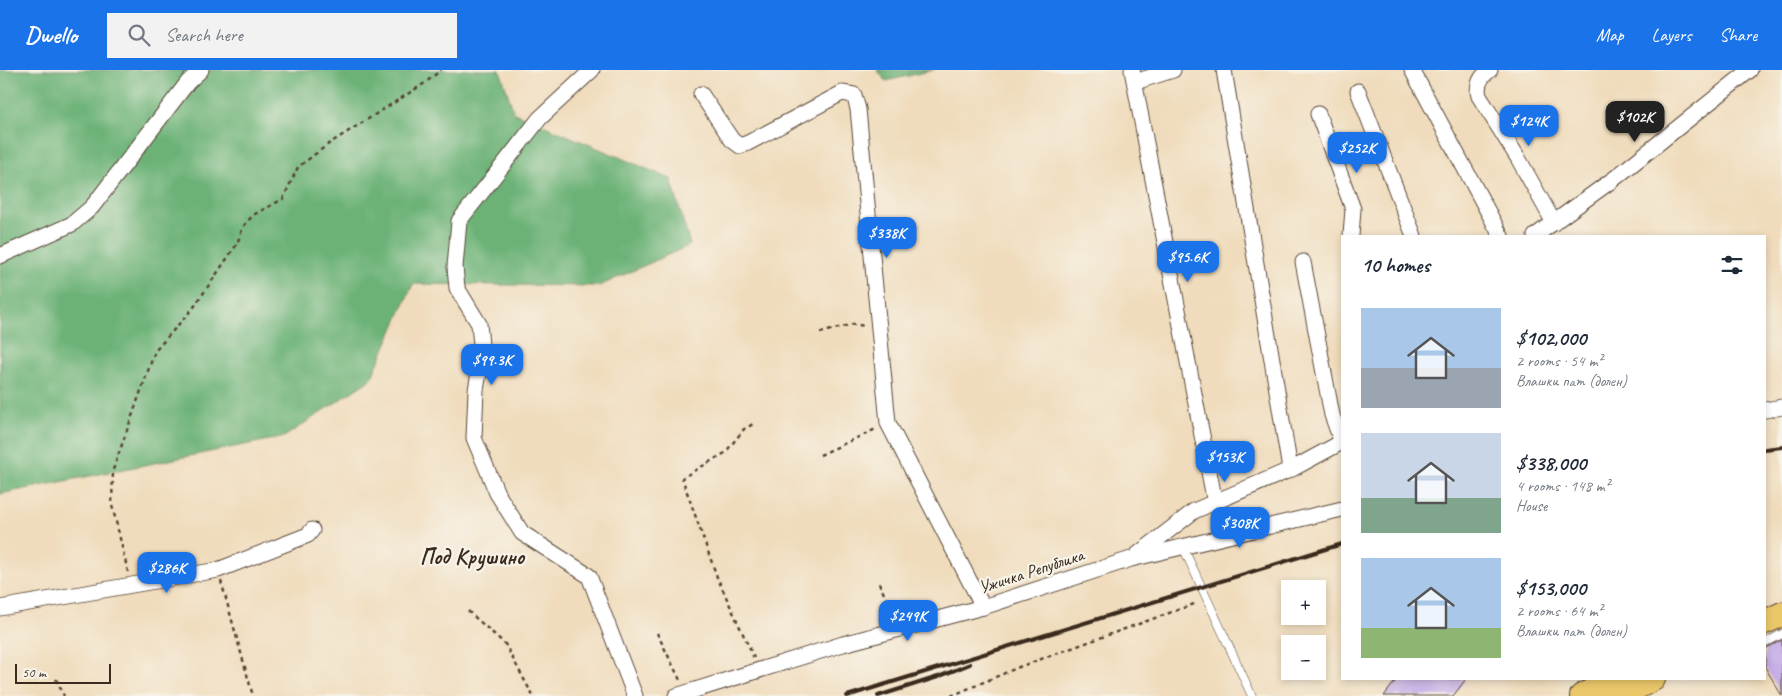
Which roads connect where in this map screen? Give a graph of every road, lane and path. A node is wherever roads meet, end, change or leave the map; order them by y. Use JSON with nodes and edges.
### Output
{"nodes":[{"id":1,"x":201,"y":70,"type":"edge"},
{"id":2,"x":441,"y":70,"type":"edge"},
{"id":3,"x":592,"y":70,"type":"edge"},
{"id":4,"x":1172,"y":70,"type":"edge"},
{"id":5,"x":1224,"y":70,"type":"edge"},
{"id":6,"x":1412,"y":70,"type":"edge"},
{"id":7,"x":1490,"y":70,"type":"edge"},
{"id":8,"x":1750,"y":70,"type":"edge"},
{"id":9,"x":1133,"y":76,"type":"edge"},
{"id":10,"x":1358,"y":91,"type":"dead end"},
{"id":11,"x":701,"y":94,"type":"dead end"},
{"id":12,"x":1318,"y":114,"type":"dead end"},
{"id":13,"x":1554,"y":223,"type":"junction"},
{"id":14,"x":1350,"y":235,"type":"edge"},
{"id":15,"x":1414,"y":235,"type":"edge"},
{"id":16,"x":1500,"y":235,"type":"edge"},
{"id":17,"x":1538,"y":235,"type":"edge"},
{"id":18,"x":0,"y":256,"type":"edge"},
{"id":19,"x":1304,"y":262,"type":"dead end"},
{"id":20,"x":879,"y":328,"type":"junction"},
{"id":21,"x":820,"y":333,"type":"dead end"},
{"id":22,"x":1782,"y":407,"type":"edge"},
{"id":23,"x":1766,"y":410,"type":"edge"},
{"id":24,"x":754,"y":423,"type":"dead end"},
{"id":25,"x":888,"y":424,"type":"junction"},
{"id":26,"x":1341,"y":439,"type":"edge"},
{"id":27,"x":1341,"y":443,"type":"edge"},
{"id":28,"x":820,"y":455,"type":"dead end"},
{"id":29,"x":1290,"y":469,"type":"junction"},
{"id":30,"x":1215,"y":503,"type":"junction"},
{"id":31,"x":1341,"y":509,"type":"edge"},
{"id":32,"x":312,"y":530,"type":"dead end"},
{"id":33,"x":1183,"y":547,"type":"junction"},
{"id":34,"x":1131,"y":559,"type":"junction"},
{"id":35,"x":218,"y":570,"type":"junction"},
{"id":36,"x":879,"y":583,"type":"dead end"},
{"id":37,"x":130,"y":586,"type":"junction"},
{"id":38,"x":1782,"y":597,"type":"edge"},
{"id":39,"x":1208,"y":599,"type":"junction"},
{"id":40,"x":1766,"y":605,"type":"edge"},
{"id":41,"x":982,"y":607,"type":"junction"},
{"id":42,"x":0,"y":608,"type":"edge"},
{"id":43,"x":468,"y":611,"type":"dead end"},
{"id":44,"x":1782,"y":614,"type":"edge"},
{"id":45,"x":1766,"y":622,"type":"edge"},
{"id":46,"x":900,"y":628,"type":"junction"},
{"id":47,"x":657,"y":634,"type":"dead end"},
{"id":48,"x":1782,"y":634,"type":"edge"},
{"id":49,"x":1766,"y":642,"type":"edge"},
{"id":50,"x":759,"y":670,"type":"junction"},
{"id":51,"x":56,"y":679,"type":"dead end"},
{"id":52,"x":1612,"y":680,"type":"edge"},
{"id":53,"x":1651,"y":680,"type":"edge"},
{"id":54,"x":681,"y":694,"type":"edge"},
{"id":55,"x":64,"y":696,"type":"edge"},
{"id":56,"x":253,"y":696,"type":"edge"},
{"id":57,"x":533,"y":696,"type":"edge"},
{"id":58,"x":635,"y":696,"type":"edge"},
{"id":59,"x":951,"y":696,"type":"edge"},
{"id":60,"x":1252,"y":696,"type":"edge"},
{"id":61,"x":1582,"y":696,"type":"edge"},
{"id":62,"x":1620,"y":696,"type":"edge"}],
"edges":[{"from":1,"to":18,"type":"street"},
{"from":2,"to":37,"type":"path"},
{"from":3,"to":58,"type":"street"},
{"from":4,"to":9,"type":"street"},
{"from":5,"to":29,"type":"street"},
{"from":6,"to":16,"type":"street"},
{"from":7,"to":13,"type":"street"},
{"from":8,"to":13,"type":"street"},
{"from":9,"to":30,"type":"street"},
{"from":10,"to":15,"type":"street"},
{"from":11,"to":20,"type":"street"},
{"from":12,"to":14,"type":"street"},
{"from":13,"to":17,"type":"street"},
{"from":19,"to":26,"type":"street"},
{"from":20,"to":21,"type":"path"},
{"from":20,"to":25,"type":"street"},
{"from":22,"to":23,"type":"street"},
{"from":24,"to":50,"type":"path"},
{"from":25,"to":28,"type":"path"},
{"from":25,"to":41,"type":"street"},
{"from":27,"to":29,"type":"street"},
{"from":29,"to":30,"type":"street"},
{"from":30,"to":34,"type":"street"},
{"from":31,"to":33,"type":"street","name":"Ужичка Република"},
{"from":32,"to":35,"type":"street"},
{"from":33,"to":34,"type":"street","name":"Ужичка Република"},
{"from":33,"to":39,"type":"lane"},
{"from":34,"to":41,"type":"street","name":"Ужичка Република"},
{"from":35,"to":37,"type":"street"},
{"from":35,"to":56,"type":"path"},
{"from":36,"to":46,"type":"path"},
{"from":37,"to":42,"type":"street"},
{"from":38,"to":40,"type":"main road"},
{"from":39,"to":59,"type":"path"},
{"from":39,"to":60,"type":"lane"},
{"from":41,"to":46,"type":"street","name":"Ужичка Република"},
{"from":43,"to":57,"type":"path"},
{"from":44,"to":45,"type":"main road"},
{"from":46,"to":50,"type":"street","name":"Ужичка Република"},
{"from":47,"to":54,"type":"path"},
{"from":48,"to":49,"type":"lane"},
{"from":50,"to":54,"type":"street","name":"Ужичка Република"},
{"from":51,"to":55,"type":"path"},
{"from":52,"to":61,"type":"main road"},
{"from":53,"to":62,"type":"main road"}]}
